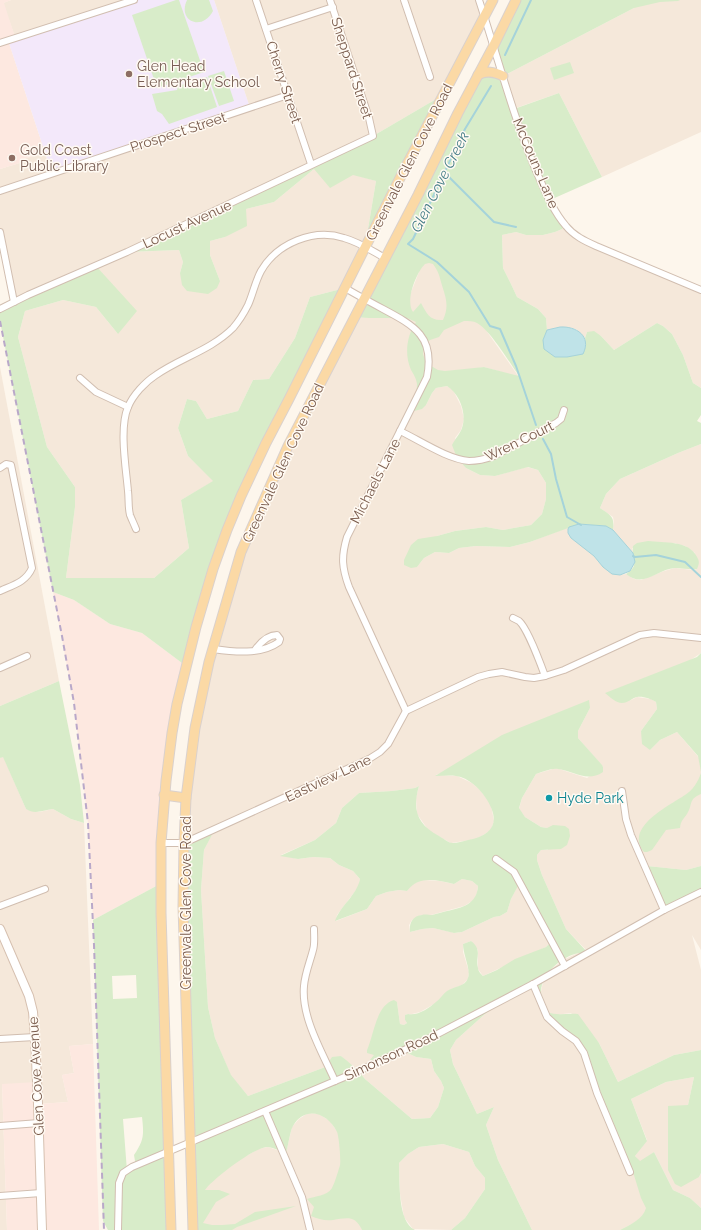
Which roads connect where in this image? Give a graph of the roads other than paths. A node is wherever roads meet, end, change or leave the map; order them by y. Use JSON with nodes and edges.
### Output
{"nodes":[{"id":1,"x":110,"y":0,"type":"edge"},
{"id":2,"x":134,"y":0,"type":"edge"},
{"id":3,"x":256,"y":0,"type":"edge"},
{"id":4,"x":330,"y":0,"type":"edge"},
{"id":5,"x":404,"y":0,"type":"edge"},
{"id":6,"x":479,"y":0,"type":"edge"},
{"id":7,"x":493,"y":0,"type":"edge"},
{"id":8,"x":516,"y":0,"type":"edge"},
{"id":9,"x":112,"y":7,"type":"junction"},
{"id":10,"x":332,"y":7,"type":"junction"},
{"id":11,"x":484,"y":16,"type":"junction"},
{"id":12,"x":266,"y":29,"type":"junction"},
{"id":13,"x":0,"y":43,"type":"edge"},
{"id":14,"x":493,"y":47,"type":"junction"},
{"id":15,"x":478,"y":75,"type":"junction"},
{"id":16,"x":503,"y":76,"type":"junction"},
{"id":17,"x":430,"y":77,"type":"dead end"},
{"id":18,"x":288,"y":96,"type":"junction"},
{"id":19,"x":373,"y":136,"type":"joint"},
{"id":20,"x":311,"y":164,"type":"junction"},
{"id":21,"x":0,"y":191,"type":"edge"},
{"id":22,"x":0,"y":232,"type":"edge"},
{"id":23,"x":365,"y":247,"type":"junction"},
{"id":24,"x":385,"y":258,"type":"junction"},
{"id":25,"x":345,"y":288,"type":"junction"},
{"id":26,"x":701,"y":290,"type":"edge"},
{"id":27,"x":364,"y":299,"type":"junction"},
{"id":28,"x":14,"y":302,"type":"junction"},
{"id":29,"x":0,"y":309,"type":"edge"},
{"id":30,"x":80,"y":378,"type":"dead end"},
{"id":31,"x":128,"y":407,"type":"junction"},
{"id":32,"x":564,"y":410,"type":"dead end"},
{"id":33,"x":400,"y":431,"type":"junction"},
{"id":34,"x":0,"y":468,"type":"edge"},
{"id":35,"x":136,"y":529,"type":"dead end"},
{"id":36,"x":0,"y":591,"type":"edge"},
{"id":37,"x":513,"y":618,"type":"dead end"},
{"id":38,"x":701,"y":638,"type":"edge"},
{"id":39,"x":213,"y":649,"type":"junction"},
{"id":40,"x":255,"y":650,"type":"dead end"},
{"id":41,"x":28,"y":656,"type":"dead end"},
{"id":42,"x":0,"y":668,"type":"edge"},
{"id":43,"x":545,"y":676,"type":"junction"},
{"id":44,"x":406,"y":711,"type":"junction"},
{"id":45,"x":622,"y":791,"type":"dead end"},
{"id":46,"x":164,"y":796,"type":"junction"},
{"id":47,"x":186,"y":798,"type":"junction"},
{"id":48,"x":162,"y":843,"type":"junction"},
{"id":49,"x":184,"y":843,"type":"junction"},
{"id":50,"x":496,"y":859,"type":"dead end"},
{"id":51,"x":45,"y":889,"type":"dead end"},
{"id":52,"x":701,"y":892,"type":"edge"},
{"id":53,"x":0,"y":906,"type":"edge"},
{"id":54,"x":664,"y":910,"type":"junction"},
{"id":55,"x":0,"y":929,"type":"edge"},
{"id":56,"x":314,"y":929,"type":"dead end"},
{"id":57,"x":565,"y":966,"type":"junction"},
{"id":58,"x":533,"y":984,"type":"junction"},
{"id":59,"x":35,"y":1037,"type":"junction"},
{"id":60,"x":0,"y":1039,"type":"edge"},
{"id":61,"x":335,"y":1081,"type":"junction"},
{"id":62,"x":265,"y":1111,"type":"junction"},
{"id":63,"x":39,"y":1123,"type":"junction"},
{"id":64,"x":0,"y":1126,"type":"edge"},
{"id":65,"x":190,"y":1142,"type":"junction"},
{"id":66,"x":169,"y":1152,"type":"junction"},
{"id":67,"x":630,"y":1172,"type":"dead end"},
{"id":68,"x":41,"y":1193,"type":"junction"},
{"id":69,"x":0,"y":1196,"type":"edge"},
{"id":70,"x":42,"y":1230,"type":"edge"},
{"id":71,"x":118,"y":1230,"type":"edge"},
{"id":72,"x":171,"y":1230,"type":"edge"},
{"id":73,"x":193,"y":1230,"type":"edge"},
{"id":74,"x":310,"y":1230,"type":"edge"}],
"edges":[{"from":1,"to":9,"type":"street"},
{"from":2,"to":9,"type":"street"},
{"from":3,"to":12,"type":"street","name":"Cherry Street"},
{"from":4,"to":10,"type":"street","name":"Sheppard Street"},
{"from":5,"to":17,"type":"street"},
{"from":6,"to":11,"type":"street","name":"McCouns Lane"},
{"from":7,"to":11,"type":"main road","name":"Greenvale Glen Cove Road"},
{"from":8,"to":14,"type":"main road","name":"Greenvale Glen Cove Road"},
{"from":9,"to":13,"type":"street"},
{"from":10,"to":12,"type":"street"},
{"from":10,"to":19,"type":"street","name":"Sheppard Street"},
{"from":11,"to":14,"type":"street","name":"McCouns Lane"},
{"from":11,"to":23,"type":"main road","name":"Greenvale Glen Cove Road"},
{"from":12,"to":18,"type":"street","name":"Cherry Street"},
{"from":14,"to":15,"type":"main road","name":"Greenvale Glen Cove Road"},
{"from":14,"to":16,"type":"street","name":"McCouns Lane"},
{"from":15,"to":16,"type":"main road"},
{"from":15,"to":24,"type":"main road","name":"Greenvale Glen Cove Road"},
{"from":16,"to":26,"type":"street","name":"McCouns Lane"},
{"from":18,"to":20,"type":"street","name":"Cherry Street"},
{"from":18,"to":21,"type":"street","name":"Prospect Street"},
{"from":19,"to":20,"type":"street","name":"Locust Avenue"},
{"from":20,"to":28,"type":"street","name":"Locust Avenue"},
{"from":22,"to":28,"type":"street"},
{"from":23,"to":24,"type":"street"},
{"from":23,"to":25,"type":"main road","name":"Greenvale Glen Cove Road"},
{"from":23,"to":31,"type":"street"},
{"from":24,"to":27,"type":"main road","name":"Greenvale Glen Cove Road"},
{"from":25,"to":27,"type":"street","name":"Michaels Lane"},
{"from":25,"to":46,"type":"main road","name":"Greenvale Glen Cove Road"},
{"from":27,"to":33,"type":"street","name":"Michaels Lane"},
{"from":27,"to":39,"type":"main road","name":"Greenvale Glen Cove Road"},
{"from":28,"to":29,"type":"street","name":"Locust Avenue"},
{"from":30,"to":31,"type":"street"},
{"from":31,"to":35,"type":"street"},
{"from":32,"to":33,"type":"street","name":"Wren Court"},
{"from":33,"to":44,"type":"street","name":"Michaels Lane"},
{"from":34,"to":36,"type":"street"},
{"from":37,"to":43,"type":"street"},
{"from":38,"to":43,"type":"street"},
{"from":39,"to":40,"type":"street"},
{"from":39,"to":47,"type":"main road","name":"Greenvale Glen Cove Road"},
{"from":41,"to":42,"type":"street"},
{"from":43,"to":44,"type":"street"},
{"from":44,"to":49,"type":"street","name":"Eastview Lane"},
{"from":45,"to":54,"type":"street"},
{"from":46,"to":47,"type":"main road"},
{"from":46,"to":48,"type":"main road","name":"Greenvale Glen Cove Road"},
{"from":47,"to":49,"type":"main road","name":"Greenvale Glen Cove Road"},
{"from":48,"to":49,"type":"street","name":"Eastview Lane"},
{"from":48,"to":66,"type":"main road","name":"Greenvale Glen Cove Road"},
{"from":49,"to":65,"type":"main road","name":"Greenvale Glen Cove Road"},
{"from":50,"to":57,"type":"street"},
{"from":51,"to":53,"type":"street"},
{"from":52,"to":54,"type":"street","name":"Simonson Road"},
{"from":54,"to":57,"type":"street","name":"Simonson Road"},
{"from":55,"to":59,"type":"main road","name":"Glen Cove Avenue"},
{"from":56,"to":61,"type":"street"},
{"from":57,"to":58,"type":"street","name":"Simonson Road"},
{"from":58,"to":61,"type":"street","name":"Simonson Road"},
{"from":58,"to":67,"type":"street"},
{"from":59,"to":60,"type":"street"},
{"from":59,"to":63,"type":"main road","name":"Glen Cove Avenue"},
{"from":61,"to":62,"type":"street","name":"Simonson Road"},
{"from":62,"to":65,"type":"street","name":"Simonson Road"},
{"from":62,"to":74,"type":"street"},
{"from":63,"to":64,"type":"street"},
{"from":63,"to":68,"type":"main road","name":"Glen Cove Avenue"},
{"from":65,"to":66,"type":"street","name":"Simonson Road"},
{"from":65,"to":73,"type":"main road","name":"Greenvale Glen Cove Road"},
{"from":66,"to":71,"type":"street","name":"Simonson Road"},
{"from":66,"to":72,"type":"main road","name":"Greenvale Glen Cove Road"},
{"from":68,"to":69,"type":"street"},
{"from":68,"to":70,"type":"main road","name":"Glen Cove Avenue"}]}
